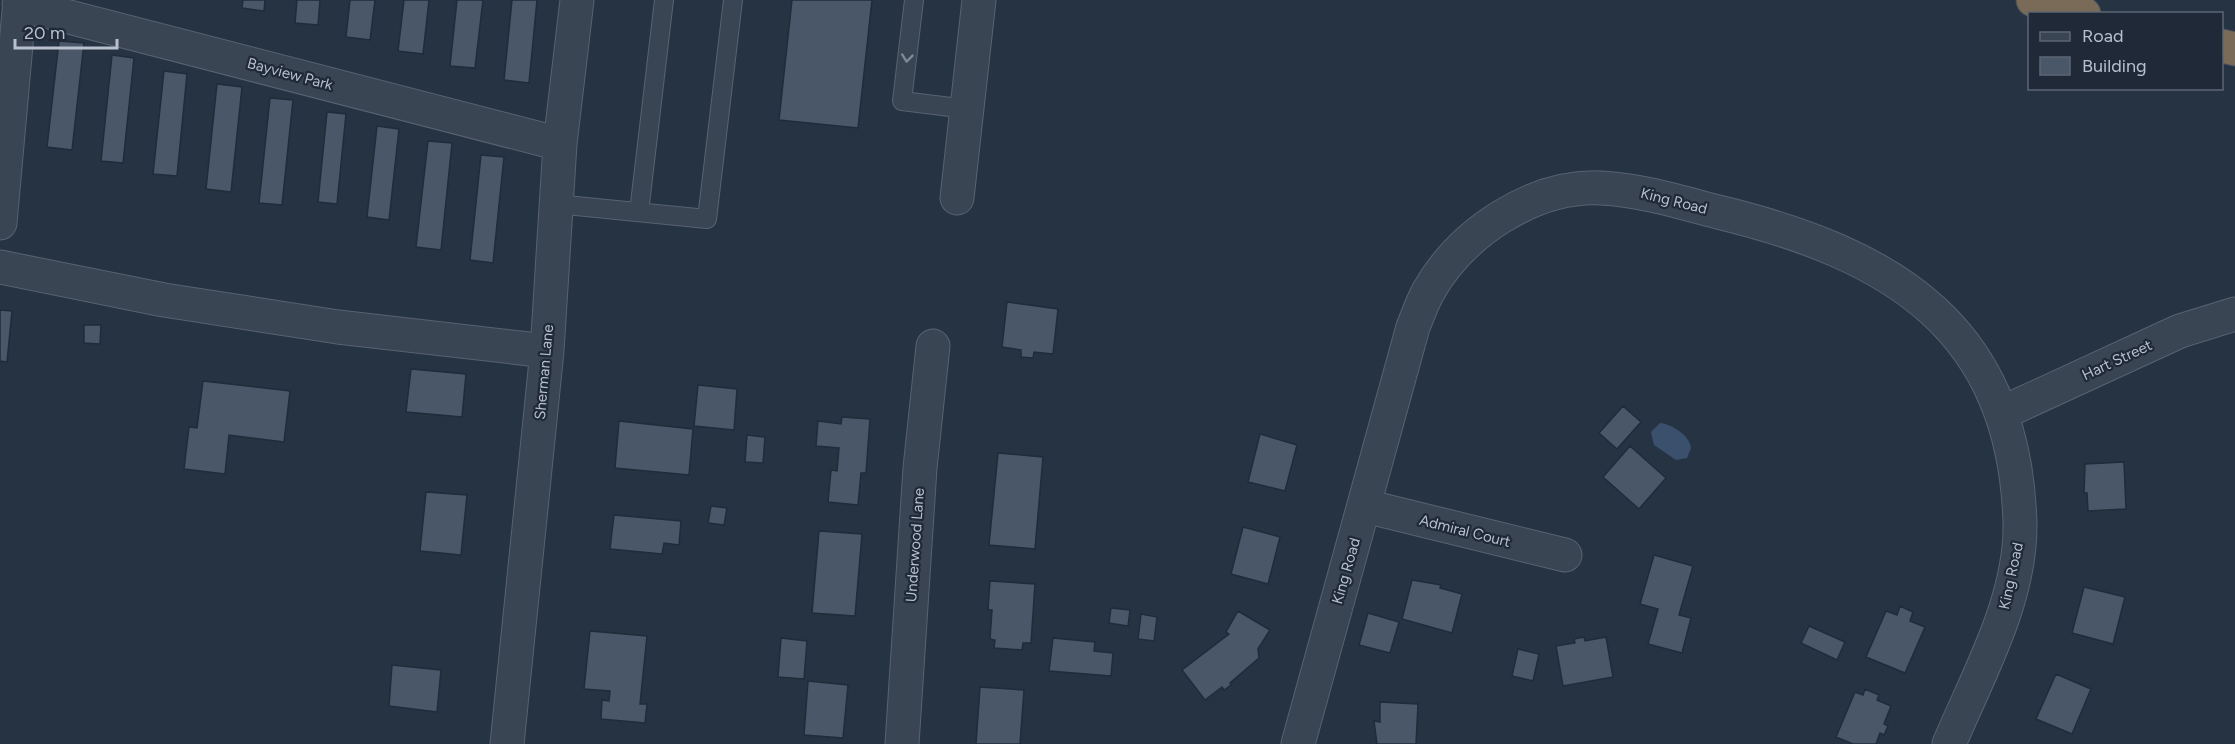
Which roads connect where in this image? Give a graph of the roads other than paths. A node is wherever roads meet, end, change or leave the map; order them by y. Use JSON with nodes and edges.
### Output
{"nodes":[{"id":1,"x":576,"y":0,"type":"edge"},
{"id":2,"x":664,"y":0,"type":"edge"},
{"id":3,"x":734,"y":0,"type":"edge"},
{"id":4,"x":914,"y":0,"type":"edge"},
{"id":5,"x":979,"y":0,"type":"edge"},
{"id":6,"x":2033,"y":0,"type":"edge"},
{"id":7,"x":20,"y":2,"type":"edge"},
{"id":8,"x":2076,"y":8,"type":"edge"},
{"id":9,"x":967,"y":109,"type":"junction"},
{"id":10,"x":560,"y":144,"type":"junction"},
{"id":11,"x":957,"y":198,"type":"dead end"},
{"id":12,"x":556,"y":204,"type":"junction"},
{"id":13,"x":639,"y":212,"type":"junction"},
{"id":14,"x":0,"y":223,"type":"edge"},
{"id":15,"x":0,"y":267,"type":"edge"},
{"id":16,"x":2235,"y":314,"type":"edge"},
{"id":17,"x":933,"y":346,"type":"dead end"},
{"id":18,"x":547,"y":351,"type":"junction"},
{"id":19,"x":2002,"y":413,"type":"junction"},
{"id":20,"x":1365,"y":506,"type":"junction"},
{"id":21,"x":1565,"y":555,"type":"dead end"},
{"id":22,"x":507,"y":744,"type":"edge"},
{"id":23,"x":902,"y":744,"type":"edge"},
{"id":24,"x":1298,"y":744,"type":"edge"},
{"id":25,"x":1949,"y":744,"type":"edge"}],
"edges":[{"from":1,"to":10,"type":"street","name":"Sherman Lane"},
{"from":2,"to":13,"type":"lane"},
{"from":3,"to":13,"type":"lane"},
{"from":4,"to":9,"type":"lane","one_way":true},
{"from":5,"to":9,"type":"street"},
{"from":6,"to":8,"type":"highway"},
{"from":7,"to":10,"type":"street","name":"Bayview Park"},
{"from":7,"to":14,"type":"street","name":"Bayview Park"},
{"from":9,"to":11,"type":"street"},
{"from":10,"to":12,"type":"street","name":"Sherman Lane"},
{"from":12,"to":13,"type":"lane"},
{"from":12,"to":18,"type":"street","name":"Sherman Lane"},
{"from":15,"to":18,"type":"street"},
{"from":16,"to":19,"type":"street","name":"Hart Street"},
{"from":17,"to":23,"type":"street","name":"Underwood Lane"},
{"from":18,"to":22,"type":"street","name":"Sherman Lane"},
{"from":19,"to":20,"type":"street","name":"King Road"},
{"from":19,"to":25,"type":"street","name":"King Road"},
{"from":20,"to":21,"type":"street","name":"Admiral Court"},
{"from":20,"to":24,"type":"street","name":"King Road"}]}
